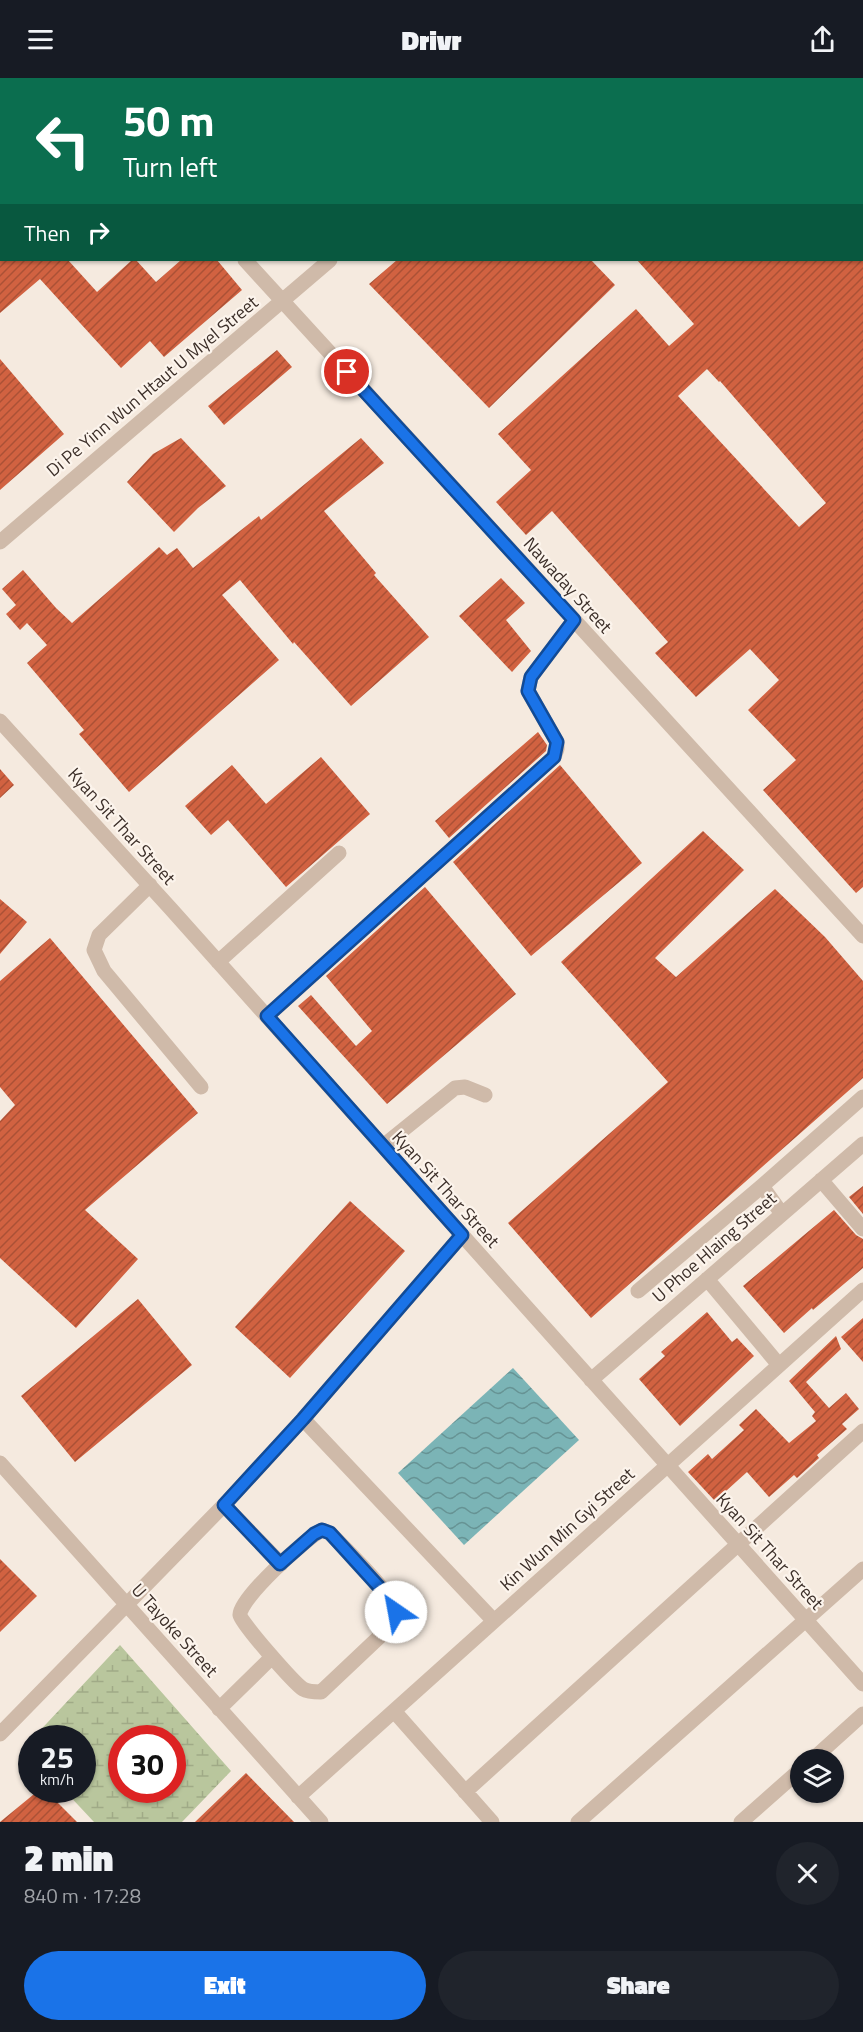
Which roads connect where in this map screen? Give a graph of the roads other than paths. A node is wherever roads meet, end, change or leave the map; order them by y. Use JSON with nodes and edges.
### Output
{"nodes":[{"id":1,"x":246,"y":261,"type":"edge"},
{"id":2,"x":329,"y":261,"type":"edge"},
{"id":3,"x":282,"y":301,"type":"junction"},
{"id":4,"x":0,"y":542,"type":"edge"},
{"id":5,"x":574,"y":620,"type":"junction"},
{"id":6,"x":0,"y":720,"type":"edge"},
{"id":7,"x":339,"y":853,"type":"dead end"},
{"id":8,"x":150,"y":885,"type":"junction"},
{"id":9,"x":863,"y":936,"type":"edge"},
{"id":10,"x":218,"y":962,"type":"junction"},
{"id":11,"x":267,"y":1016,"type":"junction"},
{"id":12,"x":201,"y":1088,"type":"dead end"},
{"id":13,"x":485,"y":1095,"type":"dead end"},
{"id":14,"x":863,"y":1097,"type":"edge"},
{"id":15,"x":863,"y":1144,"type":"edge"},
{"id":16,"x":382,"y":1146,"type":"junction"},
{"id":17,"x":821,"y":1180,"type":"junction"},
{"id":18,"x":762,"y":1186,"type":"junction"},
{"id":19,"x":782,"y":1214,"type":"junction"},
{"id":20,"x":863,"y":1229,"type":"edge"},
{"id":21,"x":462,"y":1235,"type":"junction"},
{"id":22,"x":707,"y":1279,"type":"junction"},
{"id":23,"x":863,"y":1290,"type":"edge"},
{"id":24,"x":638,"y":1291,"type":"dead end"},
{"id":25,"x":779,"y":1365,"type":"junction"},
{"id":26,"x":591,"y":1380,"type":"junction"},
{"id":27,"x":303,"y":1419,"type":"junction"},
{"id":28,"x":863,"y":1431,"type":"edge"},
{"id":29,"x":0,"y":1463,"type":"edge"},
{"id":30,"x":667,"y":1465,"type":"junction"},
{"id":31,"x":224,"y":1505,"type":"junction"},
{"id":32,"x":738,"y":1544,"type":"junction"},
{"id":33,"x":280,"y":1564,"type":"junction"},
{"id":34,"x":863,"y":1569,"type":"edge"},
{"id":35,"x":126,"y":1605,"type":"junction"},
{"id":36,"x":806,"y":1620,"type":"junction"},
{"id":37,"x":494,"y":1621,"type":"junction"},
{"id":38,"x":272,"y":1657,"type":"junction"},
{"id":39,"x":863,"y":1684,"type":"edge"},
{"id":40,"x":219,"y":1709,"type":"junction"},
{"id":41,"x":394,"y":1711,"type":"junction"},
{"id":42,"x":863,"y":1714,"type":"edge"},
{"id":43,"x":0,"y":1734,"type":"edge"},
{"id":44,"x":824,"y":1749,"type":"edge"},
{"id":45,"x":790,"y":1779,"type":"edge"},
{"id":46,"x":465,"y":1792,"type":"junction"},
{"id":47,"x":298,"y":1797,"type":"junction"},
{"id":48,"x":321,"y":1822,"type":"edge"},
{"id":49,"x":492,"y":1822,"type":"edge"},
{"id":50,"x":578,"y":1822,"type":"edge"},
{"id":51,"x":741,"y":1822,"type":"edge"}],
"edges":[{"from":1,"to":3,"type":"street","name":"Nawaday Street"},
{"from":2,"to":3,"type":"street","name":"Di Pe Yinn Wun Htaut U Myel Street"},
{"from":3,"to":4,"type":"street","name":"Di Pe Yinn Wun Htaut U Myel Street"},
{"from":3,"to":5,"type":"street","name":"Nawaday Street"},
{"from":5,"to":9,"type":"street","name":"Nawaday Street"},
{"from":5,"to":11,"type":"street"},
{"from":6,"to":8,"type":"street","name":"Kyan Sit Thar Street"},
{"from":7,"to":10,"type":"street"},
{"from":8,"to":10,"type":"street","name":"Kyan Sit Thar Street"},
{"from":8,"to":12,"type":"street"},
{"from":10,"to":11,"type":"street","name":"Kyan Sit Thar Street"},
{"from":11,"to":16,"type":"street","name":"Kyan Sit Thar Street"},
{"from":13,"to":16,"type":"street"},
{"from":14,"to":18,"type":"street"},
{"from":15,"to":17,"type":"street","name":"U Phoe Hlaing Street"},
{"from":16,"to":21,"type":"street","name":"Kyan Sit Thar Street"},
{"from":17,"to":19,"type":"street","name":"U Phoe Hlaing Street"},
{"from":17,"to":20,"type":"street"},
{"from":18,"to":19,"type":"street"},
{"from":18,"to":24,"type":"street"},
{"from":19,"to":22,"type":"street","name":"U Phoe Hlaing Street"},
{"from":21,"to":26,"type":"street","name":"Kyan Sit Thar Street"},
{"from":21,"to":27,"type":"street"},
{"from":22,"to":25,"type":"street"},
{"from":22,"to":26,"type":"street","name":"U Phoe Hlaing Street"},
{"from":23,"to":25,"type":"street","name":"Kin Wun Min Gyi Street"},
{"from":25,"to":30,"type":"street","name":"Kin Wun Min Gyi Street"},
{"from":26,"to":30,"type":"street","name":"Kyan Sit Thar Street"},
{"from":27,"to":31,"type":"street"},
{"from":27,"to":37,"type":"street"},
{"from":28,"to":32,"type":"street"},
{"from":29,"to":35,"type":"street","name":"U Tayoke Street"},
{"from":30,"to":32,"type":"street","name":"Kyan Sit Thar Street"},
{"from":30,"to":37,"type":"street","name":"Kin Wun Min Gyi Street"},
{"from":31,"to":33,"type":"street"},
{"from":31,"to":35,"type":"street"},
{"from":32,"to":36,"type":"street","name":"Kyan Sit Thar Street"},
{"from":32,"to":46,"type":"street"},
{"from":33,"to":38,"type":"street"},
{"from":33,"to":38,"type":"street"},
{"from":34,"to":36,"type":"street"},
{"from":35,"to":40,"type":"street","name":"U Tayoke Street"},
{"from":35,"to":43,"type":"street"},
{"from":36,"to":39,"type":"street","name":"Kyan Sit Thar Street"},
{"from":36,"to":50,"type":"street"},
{"from":37,"to":41,"type":"street","name":"Kin Wun Min Gyi Street"},
{"from":38,"to":40,"type":"street"},
{"from":40,"to":47,"type":"street","name":"U Tayoke Street"},
{"from":41,"to":46,"type":"street"},
{"from":41,"to":47,"type":"street","name":"Kin Wun Min Gyi Street"},
{"from":42,"to":44,"type":"street"},
{"from":45,"to":51,"type":"street"},
{"from":46,"to":49,"type":"street"},
{"from":47,"to":48,"type":"street","name":"U Tayoke Street"}]}
